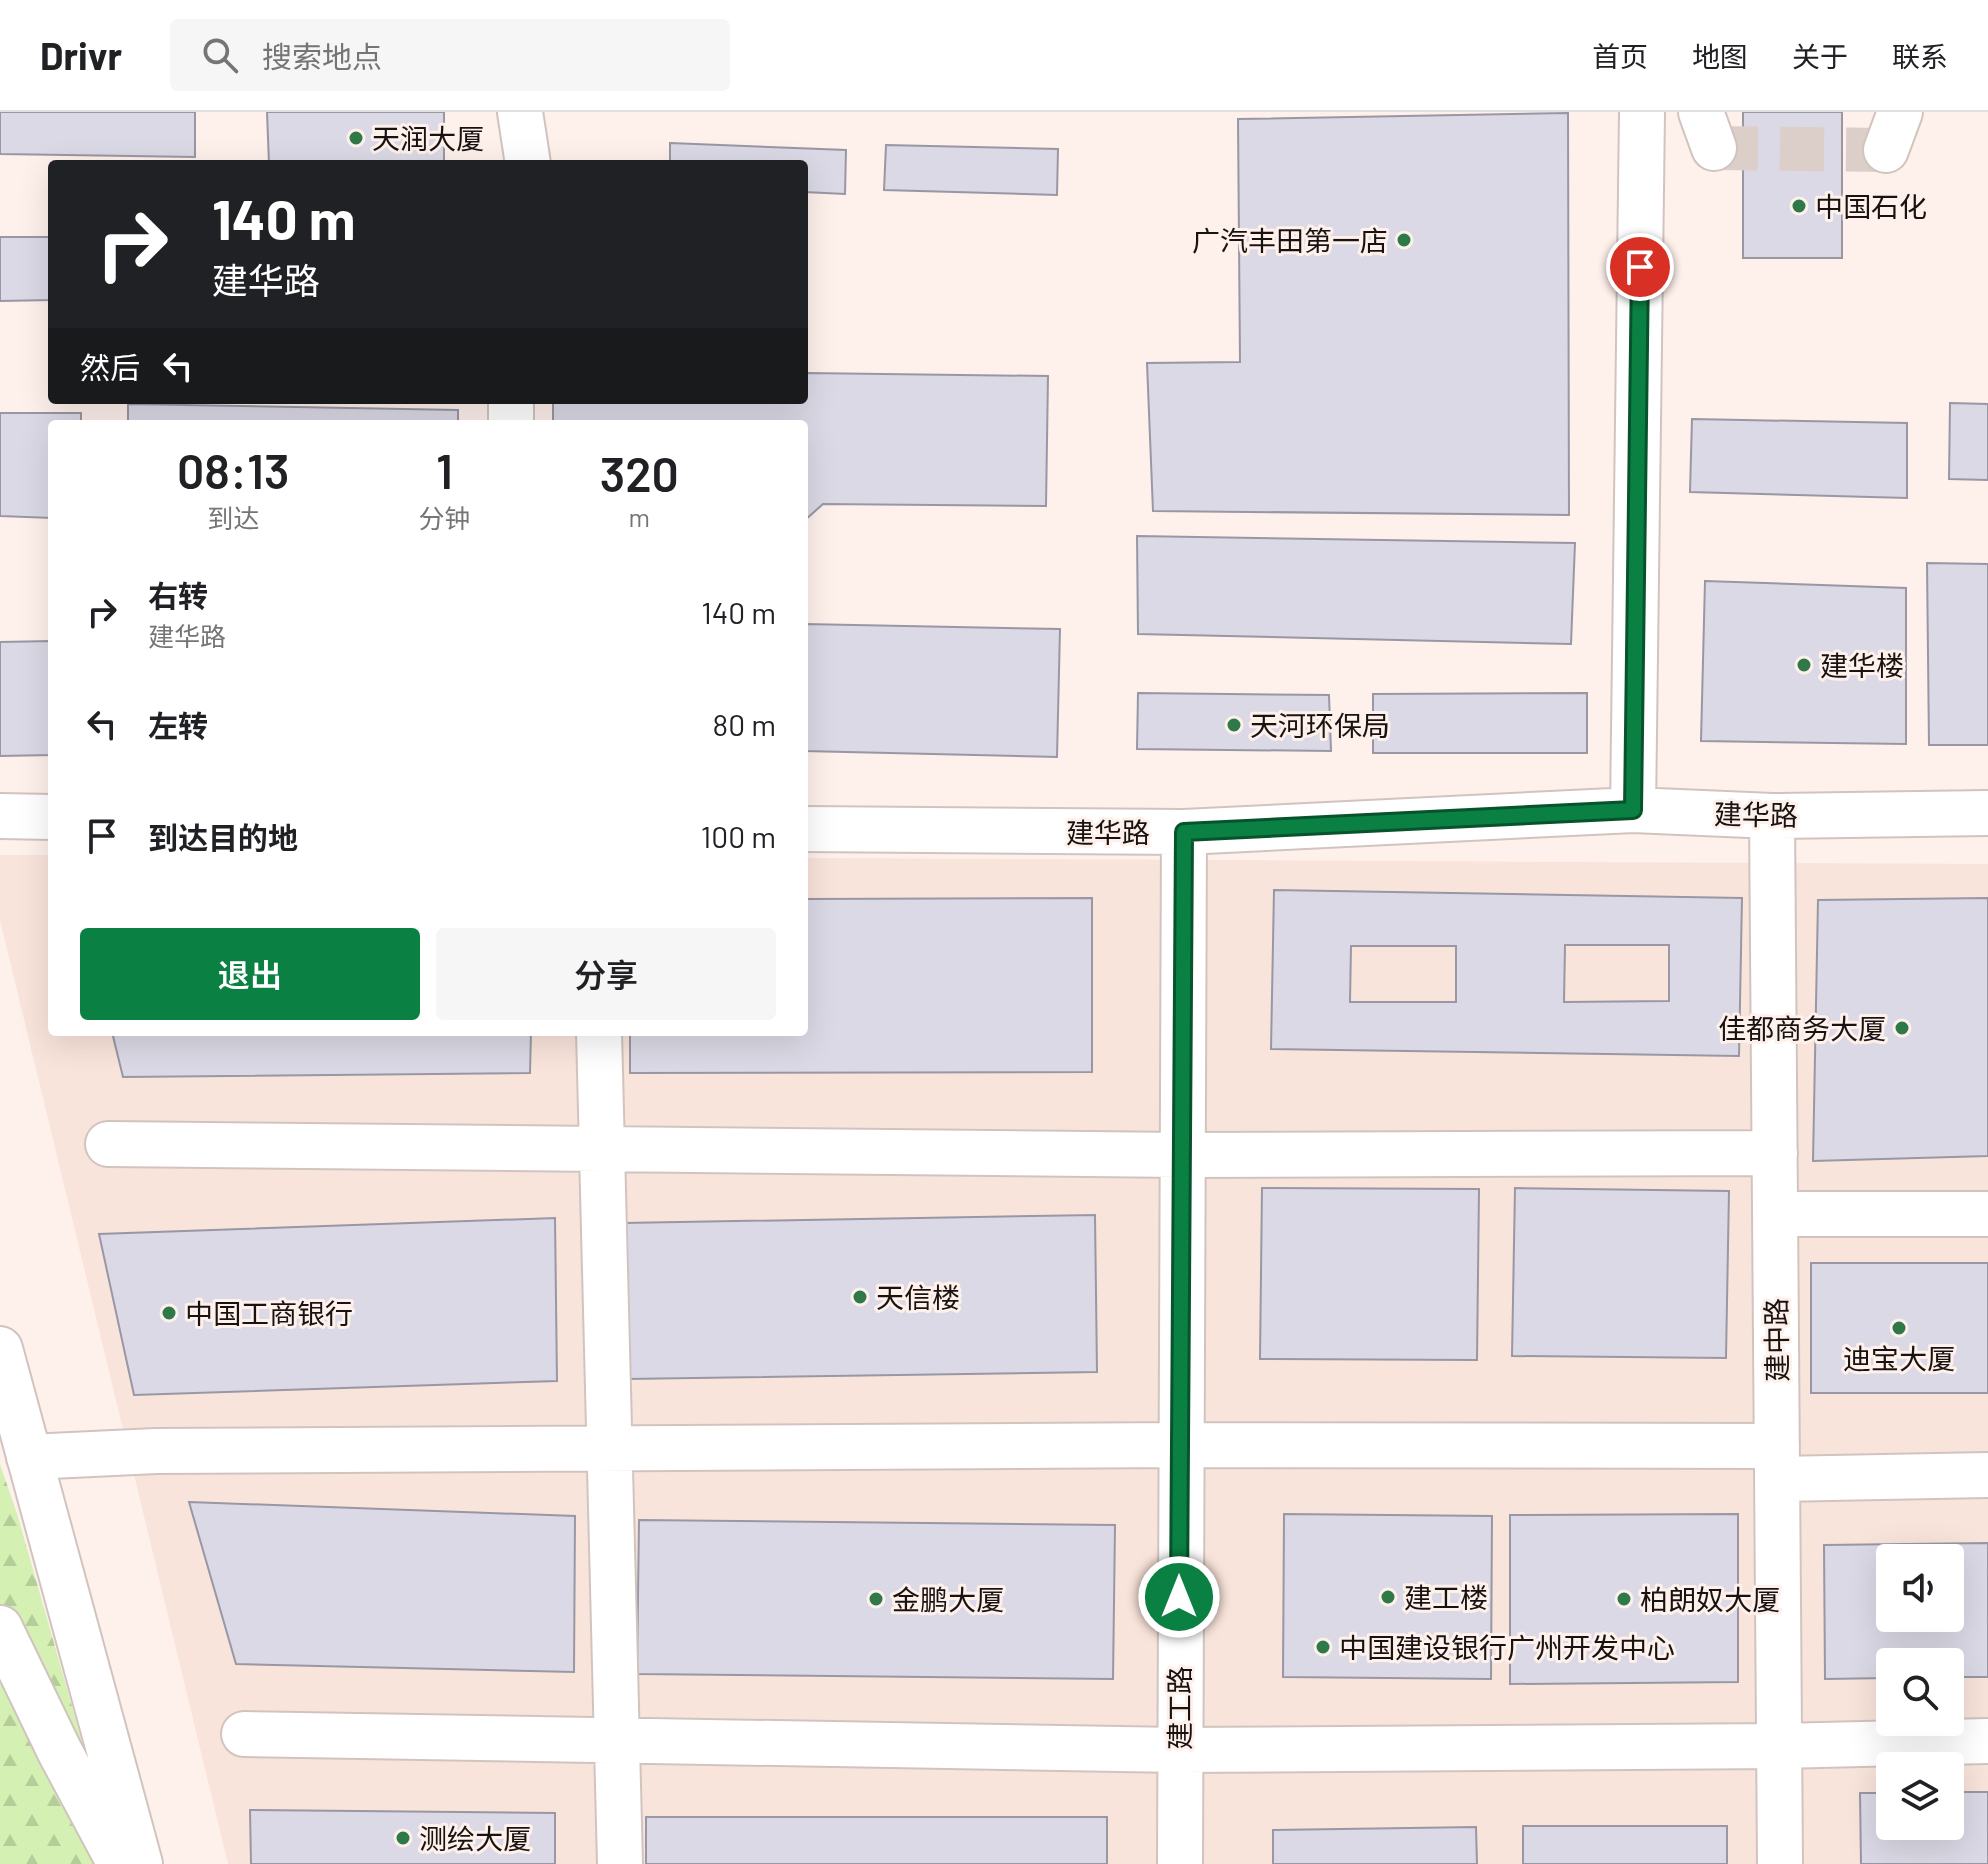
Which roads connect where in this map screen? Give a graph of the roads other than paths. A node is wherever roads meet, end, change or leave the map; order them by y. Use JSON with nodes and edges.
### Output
{"nodes":[{"id":1,"x":520,"y":112,"type":"edge"},
{"id":2,"x":1642,"y":112,"type":"edge"},
{"id":3,"x":527,"y":160,"type":"edge"},
{"id":4,"x":1633,"y":810,"type":"junction"},
{"id":5,"x":1988,"y":813,"type":"edge"},
{"id":6,"x":0,"y":816,"type":"edge"},
{"id":7,"x":1772,"y":816,"type":"junction"},
{"id":8,"x":48,"y":817,"type":"edge"},
{"id":9,"x":808,"y":829,"type":"edge"},
{"id":10,"x":1184,"y":832,"type":"junction"},
{"id":11,"x":599,"y":1036,"type":"edge"},
{"id":12,"x":108,"y":1144,"type":"dead end"},
{"id":13,"x":602,"y":1149,"type":"junction"},
{"id":14,"x":1775,"y":1153,"type":"junction"},
{"id":15,"x":1183,"y":1155,"type":"junction"},
{"id":16,"x":1775,"y":1214,"type":"junction"},
{"id":17,"x":1988,"y":1214,"type":"edge"},
{"id":18,"x":0,"y":1349,"type":"edge"},
{"id":19,"x":1180,"y":1445,"type":"junction"},
{"id":20,"x":609,"y":1449,"type":"junction"},
{"id":21,"x":29,"y":1457,"type":"junction"},
{"id":22,"x":1777,"y":1463,"type":"junction"},
{"id":23,"x":1988,"y":1475,"type":"edge"},
{"id":24,"x":0,"y":1628,"type":"edge"},
{"id":25,"x":244,"y":1734,"type":"dead end"},
{"id":26,"x":615,"y":1739,"type":"junction"},
{"id":27,"x":1988,"y":1741,"type":"edge"},
{"id":28,"x":1779,"y":1746,"type":"junction"},
{"id":29,"x":1179,"y":1750,"type":"junction"},
{"id":30,"x":120,"y":1864,"type":"edge"},
{"id":31,"x":140,"y":1864,"type":"edge"},
{"id":32,"x":620,"y":1864,"type":"edge"},
{"id":33,"x":1180,"y":1864,"type":"edge"},
{"id":34,"x":1780,"y":1864,"type":"edge"}],
"edges":[{"from":1,"to":3,"type":"main road"},
{"from":2,"to":4,"type":"main road"},
{"from":4,"to":7,"type":"main road","name":"建华路"},
{"from":4,"to":10,"type":"main road","name":"建华路"},
{"from":5,"to":7,"type":"main road","name":"建华路"},
{"from":6,"to":8,"type":"main road"},
{"from":7,"to":14,"type":"main road","name":"建中路"},
{"from":9,"to":10,"type":"main road","name":"建华路"},
{"from":10,"to":15,"type":"main road","name":"建工路"},
{"from":11,"to":13,"type":"main road"},
{"from":12,"to":13,"type":"main road"},
{"from":13,"to":15,"type":"main road"},
{"from":13,"to":20,"type":"main road"},
{"from":14,"to":15,"type":"main road"},
{"from":14,"to":16,"type":"main road","name":"建中路"},
{"from":15,"to":19,"type":"main road","name":"建工路"},
{"from":16,"to":17,"type":"main road"},
{"from":16,"to":22,"type":"main road","name":"建中路"},
{"from":18,"to":21,"type":"main road"},
{"from":19,"to":20,"type":"main road"},
{"from":19,"to":22,"type":"main road"},
{"from":19,"to":29,"type":"main road","name":"建工路"},
{"from":20,"to":21,"type":"main road"},
{"from":20,"to":26,"type":"main road"},
{"from":21,"to":31,"type":"main road"},
{"from":22,"to":23,"type":"main road"},
{"from":22,"to":28,"type":"main road","name":"建中路"},
{"from":24,"to":30,"type":"main road"},
{"from":25,"to":26,"type":"main road"},
{"from":26,"to":29,"type":"main road"},
{"from":26,"to":32,"type":"main road"},
{"from":27,"to":28,"type":"main road"},
{"from":28,"to":29,"type":"main road"},
{"from":28,"to":34,"type":"main road","name":"建中路"},
{"from":29,"to":33,"type":"main road","name":"建工路"}]}
